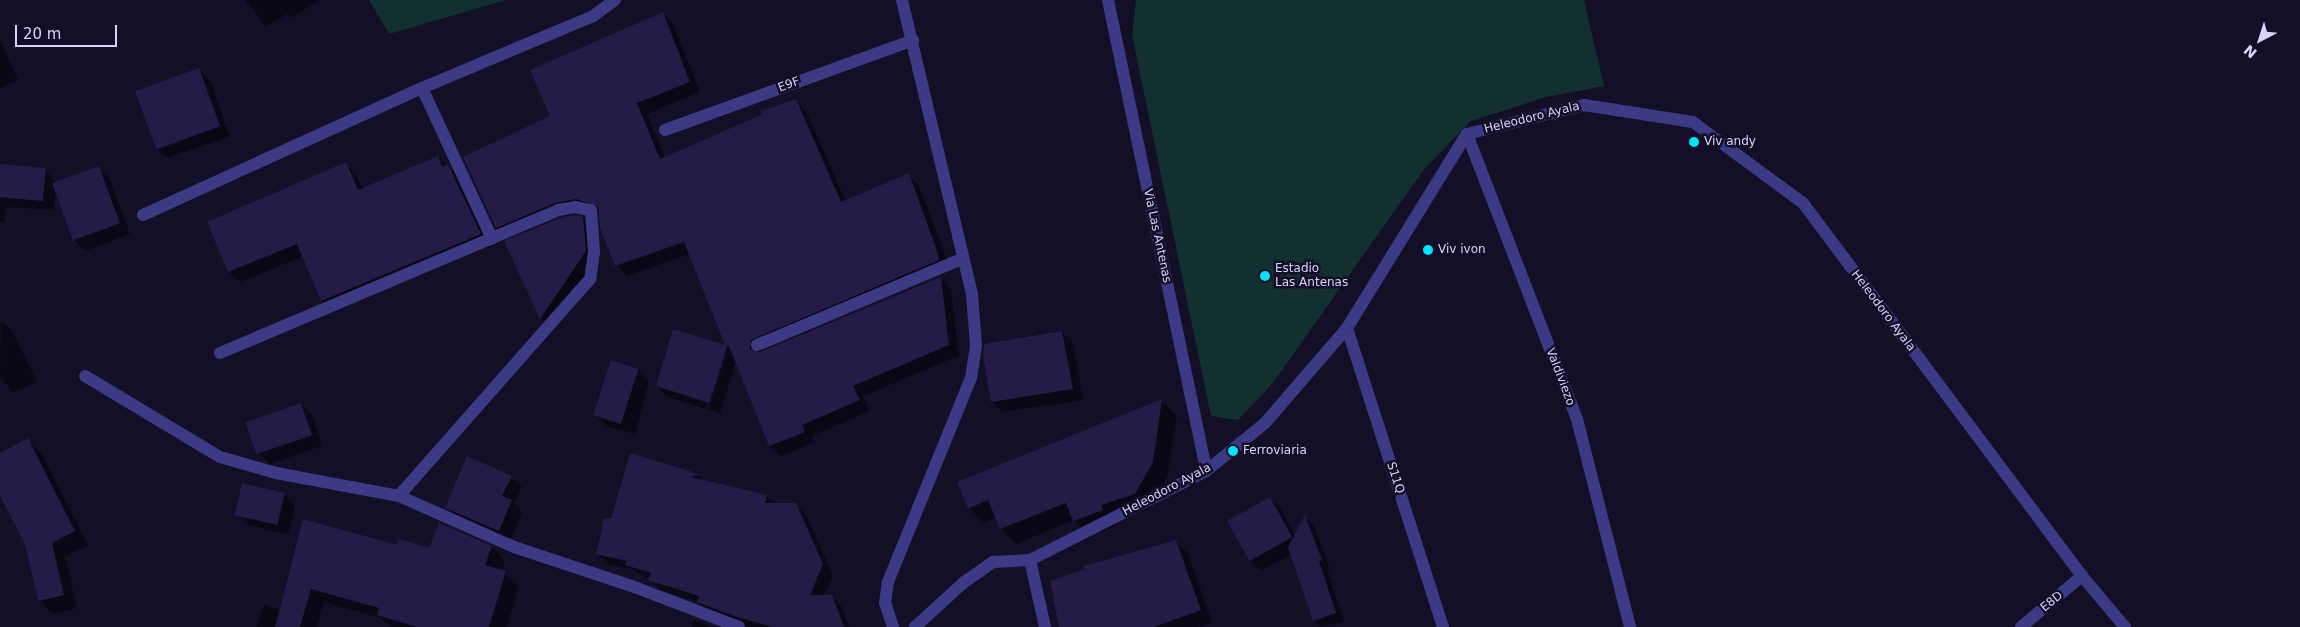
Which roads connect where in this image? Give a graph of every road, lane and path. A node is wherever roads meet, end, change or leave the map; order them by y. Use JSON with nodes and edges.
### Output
{"nodes":[{"id":1,"x":615,"y":0,"type":"edge"},
{"id":2,"x":902,"y":0,"type":"edge"},
{"id":3,"x":1108,"y":0,"type":"edge"},
{"id":4,"x":913,"y":40,"type":"junction"},
{"id":5,"x":422,"y":88,"type":"junction"},
{"id":6,"x":665,"y":130,"type":"dead end"},
{"id":7,"x":1467,"y":134,"type":"junction"},
{"id":8,"x":143,"y":215,"type":"dead end"},
{"id":9,"x":492,"y":239,"type":"junction"},
{"id":10,"x":962,"y":259,"type":"junction"},
{"id":11,"x":1347,"y":328,"type":"junction"},
{"id":12,"x":757,"y":345,"type":"dead end"},
{"id":13,"x":220,"y":354,"type":"dead end"},
{"id":14,"x":85,"y":376,"type":"dead end"},
{"id":15,"x":1206,"y":471,"type":"junction"},
{"id":16,"x":399,"y":496,"type":"junction"},
{"id":17,"x":1030,"y":560,"type":"junction"},
{"id":18,"x":2082,"y":576,"type":"junction"},
{"id":19,"x":739,"y":627,"type":"edge"},
{"id":20,"x":893,"y":627,"type":"edge"},
{"id":21,"x":915,"y":627,"type":"edge"},
{"id":22,"x":1045,"y":627,"type":"edge"},
{"id":23,"x":1443,"y":627,"type":"edge"},
{"id":24,"x":1630,"y":627,"type":"edge"},
{"id":25,"x":2021,"y":627,"type":"edge"},
{"id":26,"x":2125,"y":627,"type":"edge"}],
"edges":[{"from":1,"to":5,"type":"street"},
{"from":2,"to":4,"type":"street"},
{"from":3,"to":15,"type":"street","name":"Via Las Antenas"},
{"from":4,"to":6,"type":"street","name":"E9F"},
{"from":4,"to":10,"type":"street"},
{"from":5,"to":8,"type":"street"},
{"from":5,"to":9,"type":"street"},
{"from":7,"to":11,"type":"street","name":"Heleodoro Ayala"},
{"from":7,"to":18,"type":"street","name":"Heleodoro Ayala"},
{"from":7,"to":24,"type":"street","name":"Valdiviezo"},
{"from":9,"to":13,"type":"street"},
{"from":9,"to":16,"type":"street"},
{"from":10,"to":12,"type":"street"},
{"from":10,"to":20,"type":"street"},
{"from":11,"to":15,"type":"street","name":"Heleodoro Ayala"},
{"from":11,"to":23,"type":"street","name":"S11Q"},
{"from":14,"to":16,"type":"street"},
{"from":15,"to":17,"type":"street","name":"Heleodoro Ayala"},
{"from":16,"to":19,"type":"street"},
{"from":17,"to":21,"type":"street","name":"Heleodoro Ayala"},
{"from":17,"to":22,"type":"street"},
{"from":18,"to":25,"type":"street","name":"E8D"},
{"from":18,"to":26,"type":"street","name":"Heleodoro Ayala"}]}
